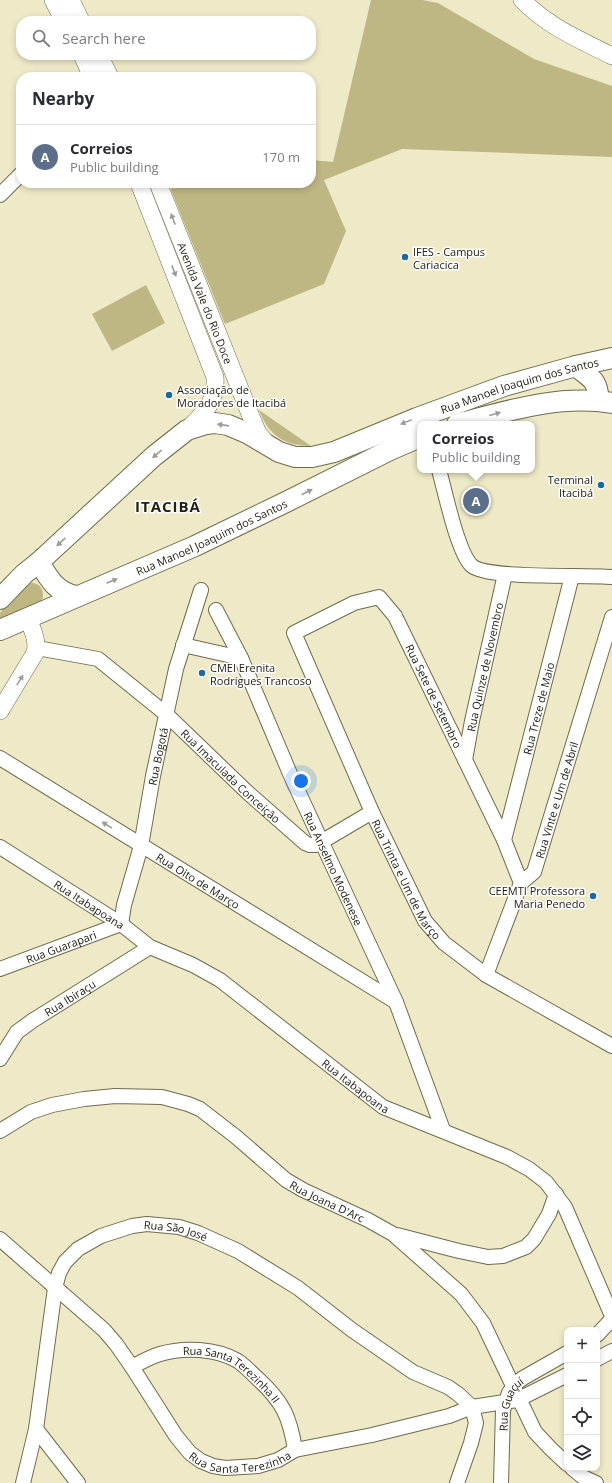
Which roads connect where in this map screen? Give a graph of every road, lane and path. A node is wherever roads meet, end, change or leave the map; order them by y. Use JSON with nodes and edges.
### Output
{"nodes":[{"id":1,"x":53,"y":0,"type":"edge"},
{"id":2,"x":71,"y":0,"type":"edge"},
{"id":3,"x":522,"y":0,"type":"edge"},
{"id":4,"x":61,"y":16,"type":"edge"},
{"id":5,"x":79,"y":16,"type":"edge"},
{"id":6,"x":586,"y":43,"type":"junction"},
{"id":7,"x":612,"y":49,"type":"edge"},
{"id":8,"x":612,"y":56,"type":"edge"},
{"id":9,"x":84,"y":60,"type":"edge"},
{"id":10,"x":102,"y":60,"type":"edge"},
{"id":11,"x":90,"y":72,"type":"edge"},
{"id":12,"x":108,"y":72,"type":"edge"},
{"id":13,"x":16,"y":179,"type":"edge"},
{"id":14,"x":141,"y":188,"type":"edge"},
{"id":15,"x":160,"y":188,"type":"edge"},
{"id":16,"x":0,"y":195,"type":"edge"},
{"id":17,"x":612,"y":358,"type":"edge"},
{"id":18,"x":576,"y":366,"type":"junction"},
{"id":19,"x":606,"y":402,"type":"edge"},
{"id":20,"x":468,"y":421,"type":"edge"},
{"id":21,"x":187,"y":430,"type":"junction"},
{"id":22,"x":417,"y":438,"type":"edge"},
{"id":23,"x":270,"y":447,"type":"junction"},
{"id":24,"x":440,"y":473,"type":"edge"},
{"id":25,"x":33,"y":567,"type":"junction"},
{"id":26,"x":505,"y":574,"type":"junction"},
{"id":27,"x":572,"y":576,"type":"junction"},
{"id":28,"x":612,"y":577,"type":"edge"},
{"id":29,"x":201,"y":590,"type":"dead end"},
{"id":30,"x":76,"y":596,"type":"junction"},
{"id":31,"x":0,"y":600,"type":"edge"},
{"id":32,"x":216,"y":610,"type":"dead end"},
{"id":33,"x":36,"y":616,"type":"junction"},
{"id":34,"x":612,"y":617,"type":"edge"},
{"id":35,"x":0,"y":630,"type":"edge"},
{"id":36,"x":294,"y":633,"type":"joint"},
{"id":37,"x":183,"y":645,"type":"junction"},
{"id":38,"x":37,"y":648,"type":"junction"},
{"id":39,"x":241,"y":658,"type":"junction"},
{"id":40,"x":0,"y":711,"type":"edge"},
{"id":41,"x":166,"y":714,"type":"junction"},
{"id":42,"x":0,"y":758,"type":"edge"},
{"id":43,"x":465,"y":760,"type":"junction"},
{"id":44,"x":372,"y":812,"type":"junction"},
{"id":45,"x":504,"y":840,"type":"junction"},
{"id":46,"x":321,"y":842,"type":"junction"},
{"id":47,"x":140,"y":846,"type":"junction"},
{"id":48,"x":0,"y":847,"type":"edge"},
{"id":49,"x":521,"y":883,"type":"junction"},
{"id":50,"x":121,"y":924,"type":"junction"},
{"id":51,"x":150,"y":947,"type":"junction"},
{"id":52,"x":0,"y":969,"type":"edge"},
{"id":53,"x":486,"y":975,"type":"junction"},
{"id":54,"x":396,"y":1002,"type":"junction"},
{"id":55,"x":612,"y":1046,"type":"edge"},
{"id":56,"x":0,"y":1058,"type":"edge"},
{"id":57,"x":443,"y":1130,"type":"junction"},
{"id":58,"x":0,"y":1131,"type":"edge"},
{"id":59,"x":556,"y":1194,"type":"junction"},
{"id":60,"x":394,"y":1234,"type":"junction"},
{"id":61,"x":0,"y":1238,"type":"edge"},
{"id":62,"x":55,"y":1288,"type":"junction"},
{"id":63,"x":612,"y":1318,"type":"edge"},
{"id":64,"x":600,"y":1332,"type":"edge"},
{"id":65,"x":612,"y":1351,"type":"edge"},
{"id":66,"x":564,"y":1355,"type":"edge"},
{"id":67,"x":600,"y":1357,"type":"edge"},
{"id":68,"x":132,"y":1367,"type":"junction"},
{"id":69,"x":564,"y":1376,"type":"edge"},
{"id":70,"x":516,"y":1393,"type":"junction"},
{"id":71,"x":504,"y":1403,"type":"junction"},
{"id":72,"x":472,"y":1408,"type":"junction"},
{"id":73,"x":36,"y":1429,"type":"junction"},
{"id":74,"x":295,"y":1450,"type":"junction"},
{"id":75,"x":564,"y":1461,"type":"edge"},
{"id":76,"x":576,"y":1471,"type":"edge"},
{"id":77,"x":23,"y":1483,"type":"edge"},
{"id":78,"x":78,"y":1483,"type":"edge"},
{"id":79,"x":456,"y":1483,"type":"edge"},
{"id":80,"x":501,"y":1483,"type":"edge"},
{"id":81,"x":596,"y":1483,"type":"edge"}],
"edges":[{"from":1,"to":4,"type":"street"},
{"from":2,"to":5,"type":"street"},
{"from":3,"to":6,"type":"street"},
{"from":6,"to":7,"type":"street"},
{"from":6,"to":8,"type":"street"},
{"from":9,"to":11,"type":"street"},
{"from":10,"to":12,"type":"street"},
{"from":13,"to":16,"type":"street"},
{"from":14,"to":21,"type":"street","name":"Avenida Vale do Rio Doce","one_way":true},
{"from":23,"to":15,"type":"street","name":"Avenida Vale do Rio Doce","one_way":true},
{"from":17,"to":18,"type":"main road","name":"Rua Manoel Joaquim dos Santos"},
{"from":18,"to":19,"type":"main road"},
{"from":18,"to":23,"type":"main road","name":"Rua Manoel Joaquim dos Santos","one_way":true},
{"from":20,"to":19,"type":"main road","name":"Rua Manoel Joaquim dos Santos","one_way":true},
{"from":23,"to":21,"type":"main road","name":"Avenida Vale do Rio Doce","one_way":true},
{"from":21,"to":25,"type":"main road","name":"Avenida Vale do Rio Doce","one_way":true},
{"from":30,"to":22,"type":"main road","name":"Rua Manoel Joaquim dos Santos","one_way":true},
{"from":24,"to":26,"type":"street"},
{"from":25,"to":30,"type":"main road"},
{"from":25,"to":31,"type":"main road","name":"Avenida Vale do Rio Doce"},
{"from":25,"to":33,"type":"main road"},
{"from":26,"to":27,"type":"street"},
{"from":26,"to":43,"type":"street","name":"Rua Quinze de Novembro"},
{"from":27,"to":28,"type":"street"},
{"from":27,"to":45,"type":"street","name":"Rua Treze de Maio"},
{"from":29,"to":37,"type":"street","name":"Rua Bogotá"},
{"from":30,"to":33,"type":"main road","name":"Rua Manoel Joaquim dos Santos"},
{"from":32,"to":39,"type":"street","name":"Rua Anselmo Modenese"},
{"from":33,"to":35,"type":"main road","name":"Rua Manoel Joaquim dos Santos"},
{"from":33,"to":38,"type":"street"},
{"from":34,"to":49,"type":"street","name":"Rua Vinte e Um de Abril"},
{"from":36,"to":43,"type":"street","name":"Rua Sete de Setembro"},
{"from":36,"to":44,"type":"street","name":"Rua Trinta e Um de Março"},
{"from":37,"to":39,"type":"street"},
{"from":37,"to":41,"type":"street","name":"Rua Bogotá"},
{"from":40,"to":38,"type":"street","one_way":true},
{"from":38,"to":41,"type":"street","name":"Rua Imaculada Conceição"},
{"from":39,"to":46,"type":"street","name":"Rua Anselmo Modenese"},
{"from":41,"to":46,"type":"street","name":"Rua Imaculada Conceição"},
{"from":41,"to":47,"type":"street","name":"Rua Bogotá"},
{"from":47,"to":42,"type":"street","name":"Rua Oito de Março","one_way":true},
{"from":43,"to":45,"type":"street","name":"Rua Sete de Setembro"},
{"from":44,"to":46,"type":"street"},
{"from":44,"to":53,"type":"street","name":"Rua Trinta e Um de Março"},
{"from":45,"to":49,"type":"street","name":"Rua Sete de Setembro"},
{"from":46,"to":54,"type":"street","name":"Rua Anselmo Modenese"},
{"from":47,"to":50,"type":"street","name":"Rua Bogotá"},
{"from":47,"to":54,"type":"street","name":"Rua Oito de Março"},
{"from":48,"to":50,"type":"street","name":"Rua Itabapoana"},
{"from":49,"to":53,"type":"street","name":"Rua Vinte e Um de Abril"},
{"from":50,"to":51,"type":"street","name":"Rua Itabapoana"},
{"from":50,"to":52,"type":"street","name":"Rua Guarapari"},
{"from":51,"to":56,"type":"street","name":"Rua Ibiraçu"},
{"from":51,"to":57,"type":"street","name":"Rua Itabapoana"},
{"from":53,"to":55,"type":"street","name":"Rua Trinta e Um de Março"},
{"from":54,"to":57,"type":"street","name":"Rua Anselmo Modenese"},
{"from":57,"to":59,"type":"street","name":"Rua Itabapoana"},
{"from":58,"to":60,"type":"street","name":"Rua Joana D'Arc"},
{"from":59,"to":60,"type":"street"},
{"from":59,"to":63,"type":"street","name":"Rua Itabapoana"},
{"from":60,"to":70,"type":"street","name":"Rua Joana D'Arc"},
{"from":61,"to":62,"type":"street","name":"Rua Santa Terezinha"},
{"from":62,"to":68,"type":"street","name":"Rua Santa Terezinha"},
{"from":62,"to":72,"type":"street","name":"Rua São José"},
{"from":62,"to":73,"type":"street","name":"Rua São José"},
{"from":63,"to":64,"type":"street"},
{"from":65,"to":67,"type":"street"},
{"from":66,"to":70,"type":"street","name":"Rua Guaçuí"},
{"from":68,"to":74,"type":"street","name":"Rua Santa Terezinha"},
{"from":68,"to":74,"type":"street","name":"Rua Santa Terezinha II"},
{"from":69,"to":70,"type":"street","name":"Rua Santa Terezinha"},
{"from":70,"to":71,"type":"street","name":"Rua Santa Terezinha"},
{"from":70,"to":75,"type":"street","name":"Rua Joana D'Arc"},
{"from":71,"to":72,"type":"street","name":"Rua Santa Terezinha"},
{"from":71,"to":80,"type":"street","name":"Rua Guaçuí"},
{"from":72,"to":74,"type":"street","name":"Rua Santa Terezinha"},
{"from":72,"to":79,"type":"street"},
{"from":73,"to":77,"type":"street","name":"Rua São José"},
{"from":73,"to":78,"type":"street"},
{"from":76,"to":81,"type":"street"}]}
